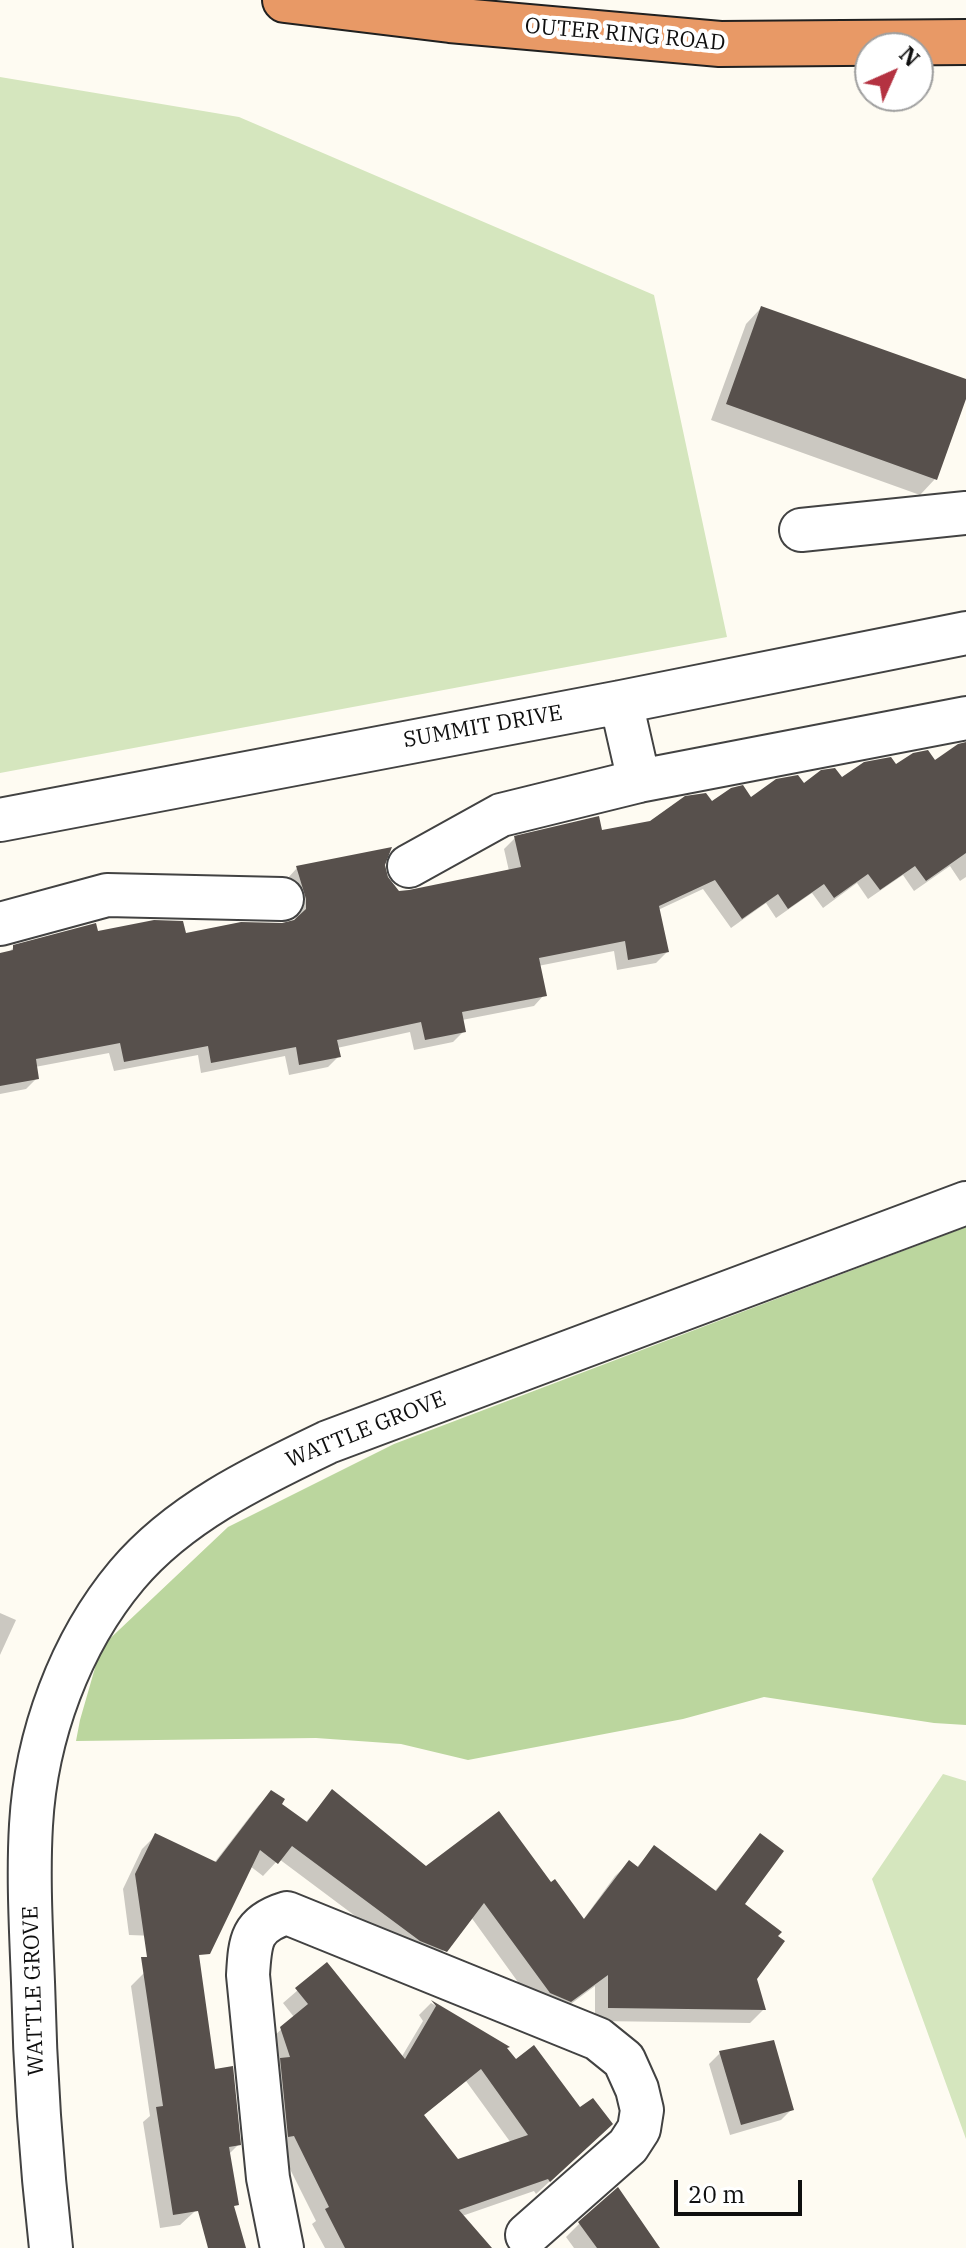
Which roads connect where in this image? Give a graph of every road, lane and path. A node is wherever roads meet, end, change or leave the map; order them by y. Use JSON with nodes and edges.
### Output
{"nodes":[{"id":1,"x":285,"y":0,"type":"edge"},
{"id":2,"x":966,"y":42,"type":"edge"},
{"id":3,"x":966,"y":513,"type":"edge"},
{"id":4,"x":801,"y":530,"type":"dead end"},
{"id":5,"x":966,"y":633,"type":"edge"},
{"id":6,"x":621,"y":702,"type":"junction"},
{"id":7,"x":966,"y":718,"type":"edge"},
{"id":8,"x":639,"y":781,"type":"junction"},
{"id":9,"x":0,"y":820,"type":"edge"},
{"id":10,"x":409,"y":866,"type":"dead end"},
{"id":11,"x":282,"y":899,"type":"dead end"},
{"id":12,"x":0,"y":924,"type":"edge"},
{"id":13,"x":966,"y":1203,"type":"edge"},
{"id":14,"x":527,"y":2235,"type":"dead end"},
{"id":15,"x":51,"y":2248,"type":"edge"},
{"id":16,"x":282,"y":2248,"type":"edge"}],
"edges":[{"from":1,"to":2,"type":"highway","name":"OUTER RING ROAD"},
{"from":3,"to":4,"type":"street"},
{"from":5,"to":6,"type":"street","name":"SUMMIT DRIVE"},
{"from":6,"to":8,"type":"street"},
{"from":6,"to":9,"type":"street","name":"SUMMIT DRIVE"},
{"from":7,"to":8,"type":"street"},
{"from":8,"to":10,"type":"street"},
{"from":11,"to":12,"type":"street"},
{"from":13,"to":15,"type":"street","name":"WATTLE GROVE"},
{"from":14,"to":16,"type":"street"}]}
